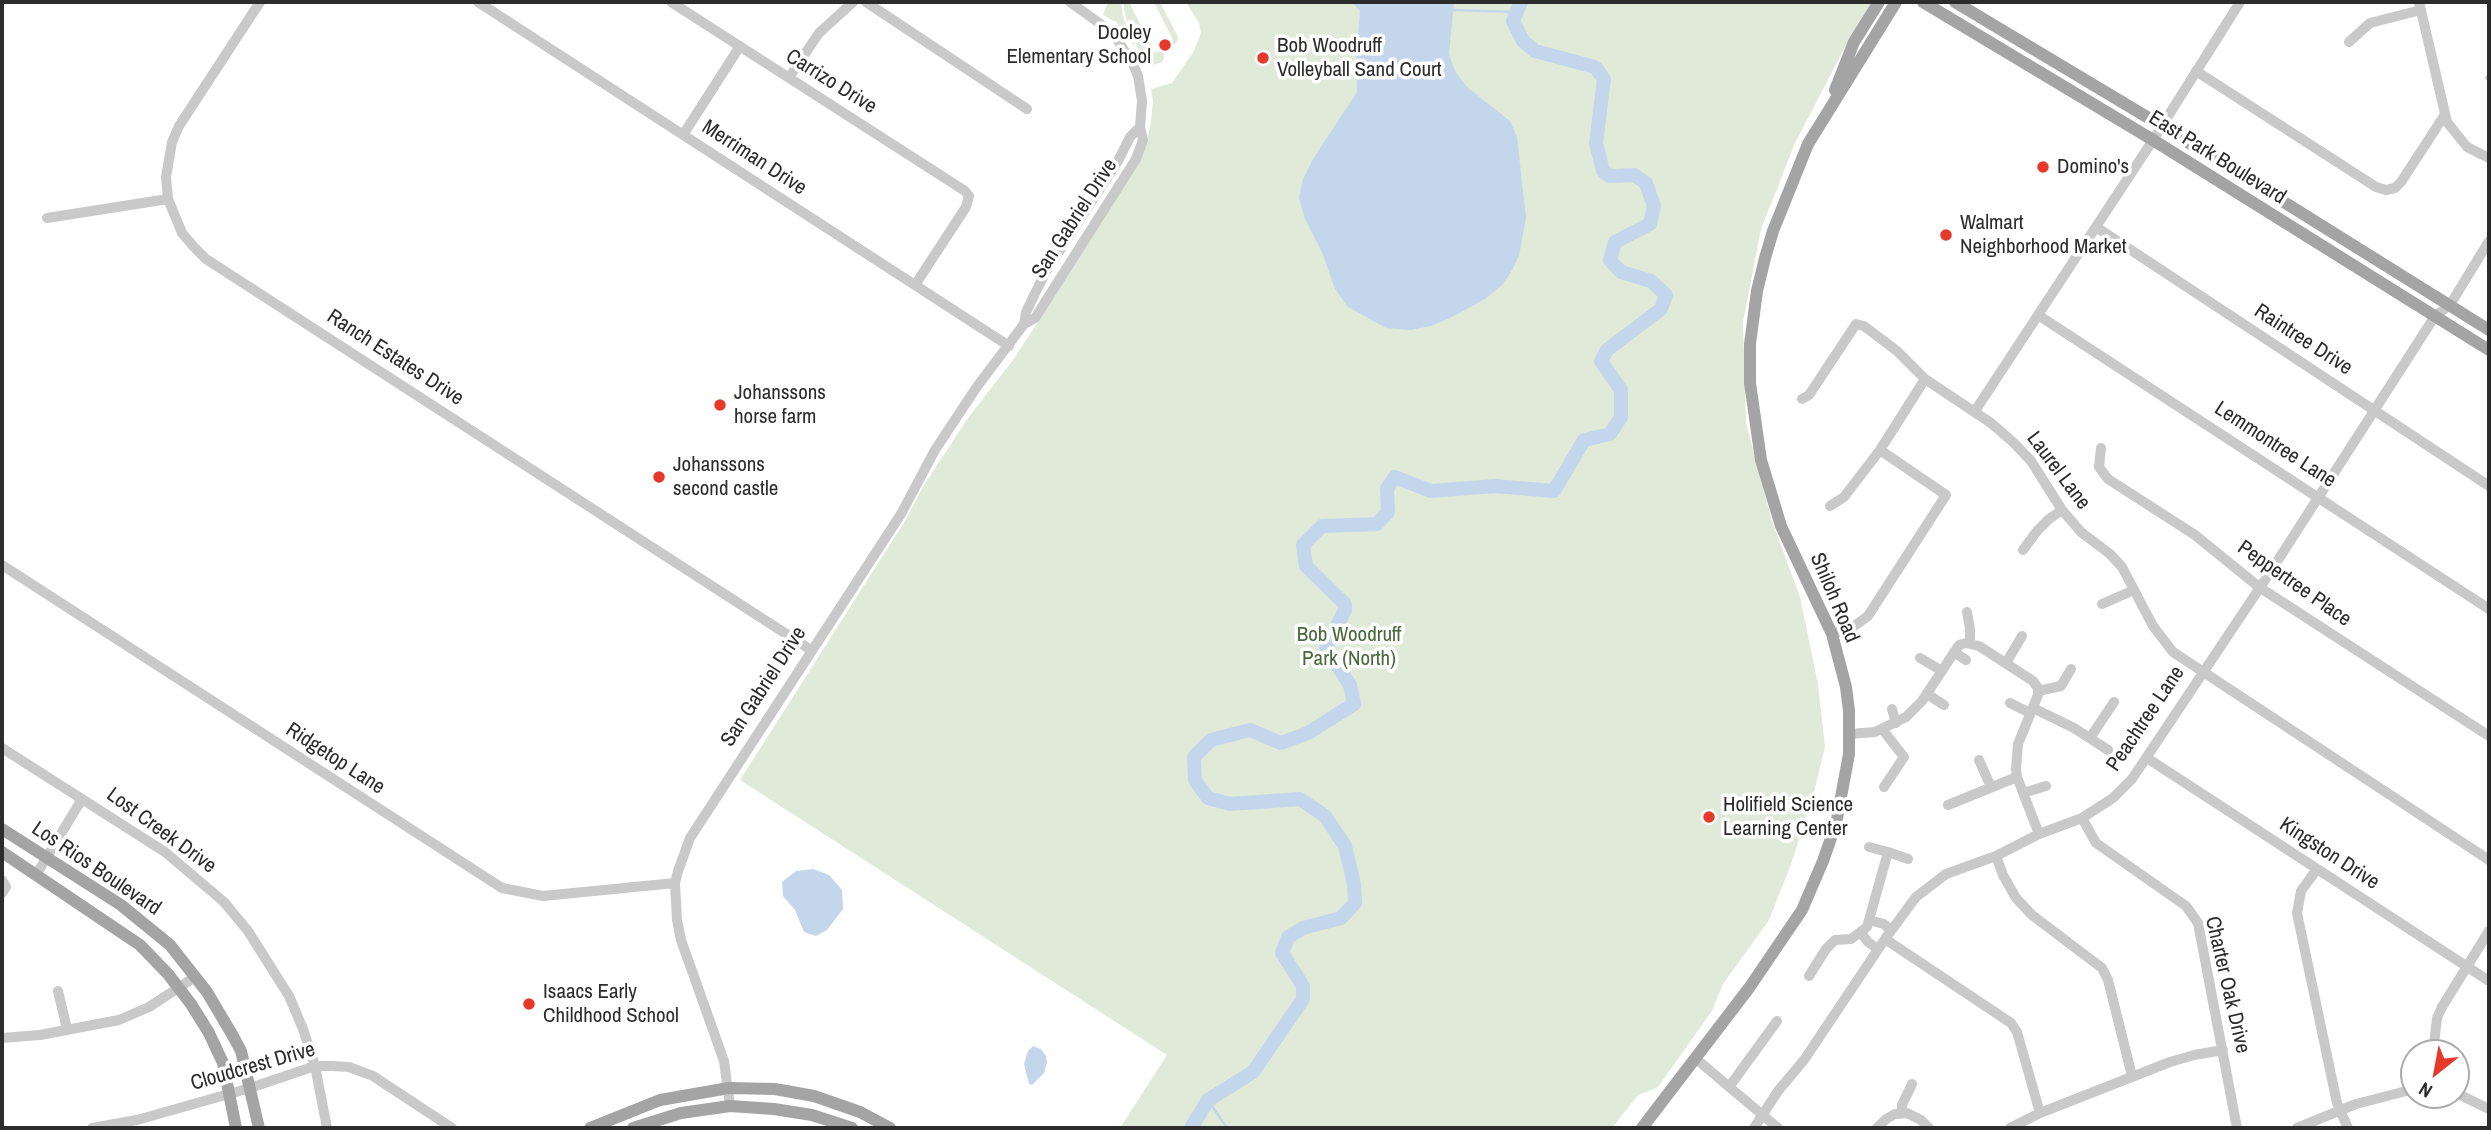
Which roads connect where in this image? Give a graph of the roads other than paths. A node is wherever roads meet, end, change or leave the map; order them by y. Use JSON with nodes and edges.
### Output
{"nodes":[{"id":1,"x":260,"y":2,"type":"edge"},
{"id":2,"x":478,"y":2,"type":"edge"},
{"id":3,"x":671,"y":2,"type":"edge"},
{"id":4,"x":853,"y":2,"type":"edge"},
{"id":5,"x":866,"y":2,"type":"edge"},
{"id":6,"x":1070,"y":2,"type":"edge"},
{"id":7,"x":1879,"y":2,"type":"edge"},
{"id":8,"x":1896,"y":2,"type":"edge"},
{"id":9,"x":1923,"y":2,"type":"edge"},
{"id":10,"x":1955,"y":2,"type":"edge"},
{"id":11,"x":2240,"y":2,"type":"edge"},
{"id":12,"x":2420,"y":6,"type":"edge"},
{"id":13,"x":2349,"y":42,"type":"dead end"},
{"id":14,"x":740,"y":46,"type":"junction"},
{"id":15,"x":2196,"y":71,"type":"junction"},
{"id":16,"x":790,"y":76,"type":"junction"},
{"id":17,"x":1027,"y":109,"type":"dead end"},
{"id":18,"x":2444,"y":116,"type":"junction"},
{"id":19,"x":1820,"y":125,"type":"junction"},
{"id":20,"x":2162,"y":126,"type":"junction"},
{"id":21,"x":683,"y":135,"type":"junction"},
{"id":22,"x":2153,"y":140,"type":"junction"},
{"id":23,"x":2489,"y":158,"type":"edge"},
{"id":24,"x":168,"y":199,"type":"junction"},
{"id":25,"x":47,"y":218,"type":"dead end"},
{"id":26,"x":2096,"y":227,"type":"junction"},
{"id":27,"x":2489,"y":241,"type":"edge"},
{"id":28,"x":915,"y":285,"type":"junction"},
{"id":29,"x":2450,"y":305,"type":"junction"},
{"id":30,"x":2038,"y":315,"type":"junction"},
{"id":31,"x":2435,"y":316,"type":"junction"},
{"id":32,"x":2489,"y":330,"type":"edge"},
{"id":33,"x":1009,"y":346,"type":"junction"},
{"id":34,"x":2489,"y":350,"type":"edge"},
{"id":35,"x":1925,"y":379,"type":"junction"},
{"id":36,"x":1802,"y":399,"type":"dead end"},
{"id":37,"x":2374,"y":408,"type":"junction"},
{"id":38,"x":1975,"y":411,"type":"junction"},
{"id":39,"x":2101,"y":448,"type":"dead end"},
{"id":40,"x":1880,"y":450,"type":"junction"},
{"id":41,"x":2489,"y":486,"type":"edge"},
{"id":42,"x":2318,"y":496,"type":"junction"},
{"id":43,"x":1830,"y":506,"type":"dead end"},
{"id":44,"x":2062,"y":510,"type":"junction"},
{"id":45,"x":2023,"y":550,"type":"dead end"},
{"id":46,"x":2,"y":565,"type":"edge"},
{"id":47,"x":2259,"y":587,"type":"junction"},
{"id":48,"x":2134,"y":590,"type":"junction"},
{"id":49,"x":2102,"y":604,"type":"dead end"},
{"id":50,"x":2489,"y":610,"type":"edge"},
{"id":51,"x":1967,"y":611,"type":"dead end"},
{"id":52,"x":1832,"y":634,"type":"junction"},
{"id":53,"x":2022,"y":636,"type":"dead end"},
{"id":54,"x":1970,"y":643,"type":"junction"},
{"id":55,"x":811,"y":650,"type":"junction"},
{"id":56,"x":1954,"y":652,"type":"junction"},
{"id":57,"x":1920,"y":658,"type":"dead end"},
{"id":58,"x":1966,"y":660,"type":"dead end"},
{"id":59,"x":2006,"y":663,"type":"junction"},
{"id":60,"x":2071,"y":669,"type":"dead end"},
{"id":61,"x":1942,"y":671,"type":"junction"},
{"id":62,"x":2202,"y":671,"type":"junction"},
{"id":63,"x":2038,"y":691,"type":"junction"},
{"id":64,"x":1927,"y":694,"type":"junction"},
{"id":65,"x":2114,"y":702,"type":"dead end"},
{"id":66,"x":2010,"y":703,"type":"dead end"},
{"id":67,"x":1944,"y":705,"type":"dead end"},
{"id":68,"x":1892,"y":709,"type":"dead end"},
{"id":69,"x":2031,"y":710,"type":"junction"},
{"id":70,"x":1896,"y":723,"type":"junction"},
{"id":71,"x":1882,"y":729,"type":"junction"},
{"id":72,"x":1849,"y":734,"type":"junction"},
{"id":73,"x":2489,"y":736,"type":"edge"},
{"id":74,"x":2090,"y":738,"type":"junction"},
{"id":75,"x":2,"y":748,"type":"edge"},
{"id":76,"x":2108,"y":750,"type":"dead end"},
{"id":77,"x":2147,"y":758,"type":"junction"},
{"id":78,"x":1979,"y":760,"type":"dead end"},
{"id":79,"x":2017,"y":778,"type":"junction"},
{"id":80,"x":2046,"y":786,"type":"dead end"},
{"id":81,"x":1884,"y":787,"type":"dead end"},
{"id":82,"x":1991,"y":787,"type":"junction"},
{"id":83,"x":2023,"y":793,"type":"junction"},
{"id":84,"x":82,"y":799,"type":"junction"},
{"id":85,"x":1948,"y":805,"type":"dead end"},
{"id":86,"x":2082,"y":818,"type":"junction"},
{"id":87,"x":2,"y":829,"type":"edge"},
{"id":88,"x":2039,"y":834,"type":"junction"},
{"id":89,"x":1869,"y":846,"type":"dead end"},
{"id":90,"x":2,"y":852,"type":"edge"},
{"id":91,"x":1888,"y":852,"type":"junction"},
{"id":92,"x":1996,"y":856,"type":"junction"},
{"id":93,"x":46,"y":858,"type":"junction"},
{"id":94,"x":1908,"y":859,"type":"dead end"},
{"id":95,"x":2489,"y":860,"type":"edge"},
{"id":96,"x":2316,"y":869,"type":"junction"},
{"id":97,"x":36,"y":875,"type":"junction"},
{"id":98,"x":675,"y":883,"type":"junction"},
{"id":99,"x":1866,"y":927,"type":"junction"},
{"id":100,"x":2489,"y":931,"type":"edge"},
{"id":101,"x":1888,"y":935,"type":"junction"},
{"id":102,"x":1878,"y":949,"type":"junction"},
{"id":103,"x":2466,"y":967,"type":"junction"},
{"id":104,"x":1809,"y":976,"type":"dead end"},
{"id":105,"x":195,"y":977,"type":"junction"},
{"id":106,"x":2489,"y":981,"type":"edge"},
{"id":107,"x":179,"y":989,"type":"junction"},
{"id":108,"x":58,"y":991,"type":"dead end"},
{"id":109,"x":1777,"y":1021,"type":"dead end"},
{"id":110,"x":67,"y":1029,"type":"junction"},
{"id":111,"x":2,"y":1038,"type":"edge"},
{"id":112,"x":2435,"y":1039,"type":"edge"},
{"id":113,"x":2223,"y":1050,"type":"junction"},
{"id":114,"x":1695,"y":1058,"type":"junction"},
{"id":115,"x":315,"y":1066,"type":"junction"},
{"id":116,"x":2132,"y":1076,"type":"junction"},
{"id":117,"x":1912,"y":1084,"type":"dead end"},
{"id":118,"x":1729,"y":1087,"type":"junction"},
{"id":119,"x":250,"y":1088,"type":"junction"},
{"id":120,"x":729,"y":1088,"type":"junction"},
{"id":121,"x":230,"y":1093,"type":"junction"},
{"id":122,"x":2400,"y":1093,"type":"edge"},
{"id":123,"x":826,"y":1100,"type":"junction"},
{"id":124,"x":2470,"y":1100,"type":"edge"},
{"id":125,"x":730,"y":1106,"type":"junction"},
{"id":126,"x":2489,"y":1109,"type":"edge"},
{"id":127,"x":2340,"y":1112,"type":"junction"},
{"id":128,"x":1902,"y":1114,"type":"junction"},
{"id":129,"x":2040,"y":1114,"type":"junction"},
{"id":130,"x":1762,"y":1115,"type":"junction"},
{"id":131,"x":822,"y":1118,"type":"junction"},
{"id":132,"x":92,"y":1128,"type":"edge"},
{"id":133,"x":236,"y":1128,"type":"edge"},
{"id":134,"x":259,"y":1128,"type":"edge"},
{"id":135,"x":327,"y":1128,"type":"edge"},
{"id":136,"x":452,"y":1128,"type":"edge"},
{"id":137,"x":590,"y":1128,"type":"edge"},
{"id":138,"x":633,"y":1128,"type":"edge"},
{"id":139,"x":852,"y":1128,"type":"edge"},
{"id":140,"x":890,"y":1128,"type":"edge"},
{"id":141,"x":1642,"y":1128,"type":"edge"},
{"id":142,"x":1754,"y":1128,"type":"edge"},
{"id":143,"x":1778,"y":1128,"type":"edge"},
{"id":144,"x":1877,"y":1128,"type":"edge"},
{"id":145,"x":1929,"y":1128,"type":"edge"},
{"id":146,"x":2010,"y":1128,"type":"edge"},
{"id":147,"x":2236,"y":1128,"type":"edge"},
{"id":148,"x":2297,"y":1128,"type":"edge"},
{"id":149,"x":2348,"y":1128,"type":"edge"}],
"edges":[{"from":1,"to":24,"type":"street","name":"Ranch Estates Drive"},
{"from":2,"to":21,"type":"street","name":"Merriman Drive"},
{"from":3,"to":14,"type":"street","name":"Carrizo Drive"},
{"from":4,"to":16,"type":"street"},
{"from":5,"to":17,"type":"street"},
{"from":6,"to":33,"type":"street","name":"San Gabriel Drive"},
{"from":7,"to":19,"type":"main road","name":"Shiloh Road"},
{"from":8,"to":19,"type":"main road","name":"Shiloh Road"},
{"from":9,"to":22,"type":"main road","name":"East Park Boulevard"},
{"from":10,"to":20,"type":"main road","name":"East Park Boulevard"},
{"from":11,"to":15,"type":"street"},
{"from":12,"to":13,"type":"street"},
{"from":12,"to":18,"type":"street"},
{"from":14,"to":16,"type":"street","name":"Carrizo Drive"},
{"from":14,"to":21,"type":"street"},
{"from":15,"to":18,"type":"street"},
{"from":15,"to":20,"type":"street"},
{"from":16,"to":28,"type":"street","name":"Carrizo Drive"},
{"from":18,"to":23,"type":"street"},
{"from":19,"to":52,"type":"main road","name":"Shiloh Road"},
{"from":20,"to":22,"type":"street"},
{"from":20,"to":29,"type":"main road","name":"East Park Boulevard"},
{"from":21,"to":28,"type":"street","name":"Merriman Drive"},
{"from":22,"to":26,"type":"street"},
{"from":22,"to":31,"type":"main road","name":"East Park Boulevard"},
{"from":24,"to":25,"type":"street"},
{"from":24,"to":55,"type":"street","name":"Ranch Estates Drive"},
{"from":26,"to":30,"type":"street"},
{"from":26,"to":37,"type":"street","name":"Raintree Drive"},
{"from":27,"to":29,"type":"street","name":"Peachtree Lane"},
{"from":28,"to":33,"type":"street","name":"Merriman Drive"},
{"from":29,"to":31,"type":"street","name":"Peachtree Lane"},
{"from":29,"to":32,"type":"main road","name":"East Park Boulevard"},
{"from":30,"to":38,"type":"street"},
{"from":30,"to":42,"type":"street","name":"Lemmontree Lane"},
{"from":31,"to":34,"type":"main road","name":"East Park Boulevard"},
{"from":31,"to":37,"type":"street","name":"Peachtree Lane"},
{"from":33,"to":55,"type":"street","name":"San Gabriel Drive"},
{"from":35,"to":36,"type":"street","name":"Laurel Lane"},
{"from":35,"to":38,"type":"street","name":"Laurel Lane"},
{"from":35,"to":40,"type":"street"},
{"from":37,"to":41,"type":"street","name":"Raintree Drive"},
{"from":37,"to":42,"type":"street","name":"Peachtree Lane"},
{"from":38,"to":44,"type":"street","name":"Laurel Lane"},
{"from":39,"to":47,"type":"street","name":"Peppertree Place"},
{"from":40,"to":43,"type":"street"},
{"from":40,"to":52,"type":"street"},
{"from":42,"to":47,"type":"street","name":"Peachtree Lane"},
{"from":42,"to":50,"type":"street","name":"Lemmontree Lane"},
{"from":44,"to":45,"type":"street"},
{"from":44,"to":48,"type":"street","name":"Laurel Lane"},
{"from":46,"to":98,"type":"street","name":"Ridgetop Lane"},
{"from":47,"to":62,"type":"street","name":"Peachtree Lane"},
{"from":47,"to":73,"type":"street","name":"Peppertree Place"},
{"from":48,"to":49,"type":"street"},
{"from":48,"to":62,"type":"street","name":"Laurel Lane"},
{"from":51,"to":54,"type":"street"},
{"from":52,"to":72,"type":"main road","name":"Shiloh Road"},
{"from":53,"to":59,"type":"street"},
{"from":54,"to":56,"type":"street"},
{"from":54,"to":59,"type":"street"},
{"from":55,"to":98,"type":"street","name":"San Gabriel Drive"},
{"from":56,"to":58,"type":"street"},
{"from":56,"to":61,"type":"street"},
{"from":57,"to":61,"type":"street"},
{"from":59,"to":63,"type":"street"},
{"from":60,"to":63,"type":"street"},
{"from":61,"to":64,"type":"street"},
{"from":62,"to":77,"type":"street","name":"Peachtree Lane"},
{"from":62,"to":95,"type":"street","name":"Laurel Lane"},
{"from":63,"to":69,"type":"street"},
{"from":64,"to":67,"type":"street"},
{"from":64,"to":70,"type":"street"},
{"from":65,"to":74,"type":"street"},
{"from":66,"to":69,"type":"street"},
{"from":68,"to":70,"type":"street"},
{"from":69,"to":74,"type":"street"},
{"from":69,"to":79,"type":"street"},
{"from":70,"to":71,"type":"street"},
{"from":71,"to":72,"type":"street"},
{"from":71,"to":81,"type":"street"},
{"from":72,"to":114,"type":"main road","name":"Shiloh Road"},
{"from":74,"to":76,"type":"street"},
{"from":75,"to":84,"type":"street","name":"Lost Creek Drive"},
{"from":77,"to":86,"type":"street","name":"Peachtree Lane"},
{"from":77,"to":96,"type":"street","name":"Kingston Drive"},
{"from":78,"to":82,"type":"street"},
{"from":79,"to":82,"type":"street"},
{"from":79,"to":83,"type":"street"},
{"from":80,"to":83,"type":"street"},
{"from":82,"to":85,"type":"street"},
{"from":83,"to":88,"type":"street"},
{"from":84,"to":93,"type":"street"},
{"from":84,"to":115,"type":"street","name":"Lost Creek Drive"},
{"from":86,"to":88,"type":"street","name":"Peachtree Lane"},
{"from":86,"to":113,"type":"street","name":"Charter Oak Drive"},
{"from":87,"to":93,"type":"main road","name":"Los Rios Boulevard"},
{"from":88,"to":92,"type":"street","name":"Peachtree Lane"},
{"from":89,"to":91,"type":"street"},
{"from":90,"to":97,"type":"main road","name":"Los Rios Boulevard"},
{"from":91,"to":94,"type":"street"},
{"from":91,"to":99,"type":"street"},
{"from":92,"to":101,"type":"street","name":"Peachtree Lane"},
{"from":92,"to":116,"type":"street"},
{"from":93,"to":97,"type":"street"},
{"from":93,"to":105,"type":"main road","name":"Los Rios Boulevard"},
{"from":96,"to":103,"type":"street","name":"Kingston Drive"},
{"from":96,"to":127,"type":"street"},
{"from":97,"to":107,"type":"main road","name":"Los Rios Boulevard"},
{"from":98,"to":120,"type":"street","name":"San Gabriel Drive"},
{"from":99,"to":101,"type":"street"},
{"from":99,"to":102,"type":"street"},
{"from":99,"to":104,"type":"street"},
{"from":100,"to":103,"type":"street"},
{"from":101,"to":102,"type":"street","name":"Peachtree Lane"},
{"from":101,"to":129,"type":"street"},
{"from":102,"to":130,"type":"street","name":"Peachtree Lane"},
{"from":103,"to":106,"type":"street","name":"Kingston Drive"},
{"from":103,"to":112,"type":"street"},
{"from":105,"to":107,"type":"street"},
{"from":105,"to":119,"type":"main road","name":"Los Rios Boulevard"},
{"from":107,"to":110,"type":"street"},
{"from":107,"to":121,"type":"main road","name":"Los Rios Boulevard"},
{"from":108,"to":110,"type":"street"},
{"from":109,"to":118,"type":"street"},
{"from":110,"to":111,"type":"street"},
{"from":113,"to":116,"type":"street"},
{"from":113,"to":147,"type":"street","name":"Charter Oak Drive"},
{"from":114,"to":118,"type":"street"},
{"from":114,"to":141,"type":"main road","name":"Shiloh Road"},
{"from":115,"to":119,"type":"street","name":"Cloudcrest Drive"},
{"from":115,"to":135,"type":"street","name":"Lost Creek Drive"},
{"from":115,"to":136,"type":"street","name":"Cloudcrest Drive"},
{"from":116,"to":129,"type":"street"},
{"from":117,"to":128,"type":"street"},
{"from":118,"to":130,"type":"street"},
{"from":119,"to":121,"type":"street","name":"Cloudcrest Drive"},
{"from":119,"to":134,"type":"main road","name":"Los Rios Boulevard"},
{"from":120,"to":123,"type":"main road"},
{"from":120,"to":125,"type":"street","name":"San Gabriel Drive"},
{"from":120,"to":137,"type":"main road"},
{"from":121,"to":132,"type":"street","name":"Cloudcrest Drive"},
{"from":121,"to":133,"type":"main road","name":"Los Rios Boulevard"},
{"from":122,"to":127,"type":"street"},
{"from":123,"to":131,"type":"main road"},
{"from":123,"to":140,"type":"main road"},
{"from":124,"to":126,"type":"street"},
{"from":125,"to":131,"type":"main road"},
{"from":125,"to":138,"type":"main road"},
{"from":127,"to":148,"type":"street"},
{"from":127,"to":149,"type":"street"},
{"from":128,"to":144,"type":"street"},
{"from":128,"to":145,"type":"street"},
{"from":129,"to":146,"type":"street"},
{"from":130,"to":142,"type":"street","name":"Peachtree Lane"},
{"from":130,"to":143,"type":"street"},
{"from":131,"to":139,"type":"main road"}]}
